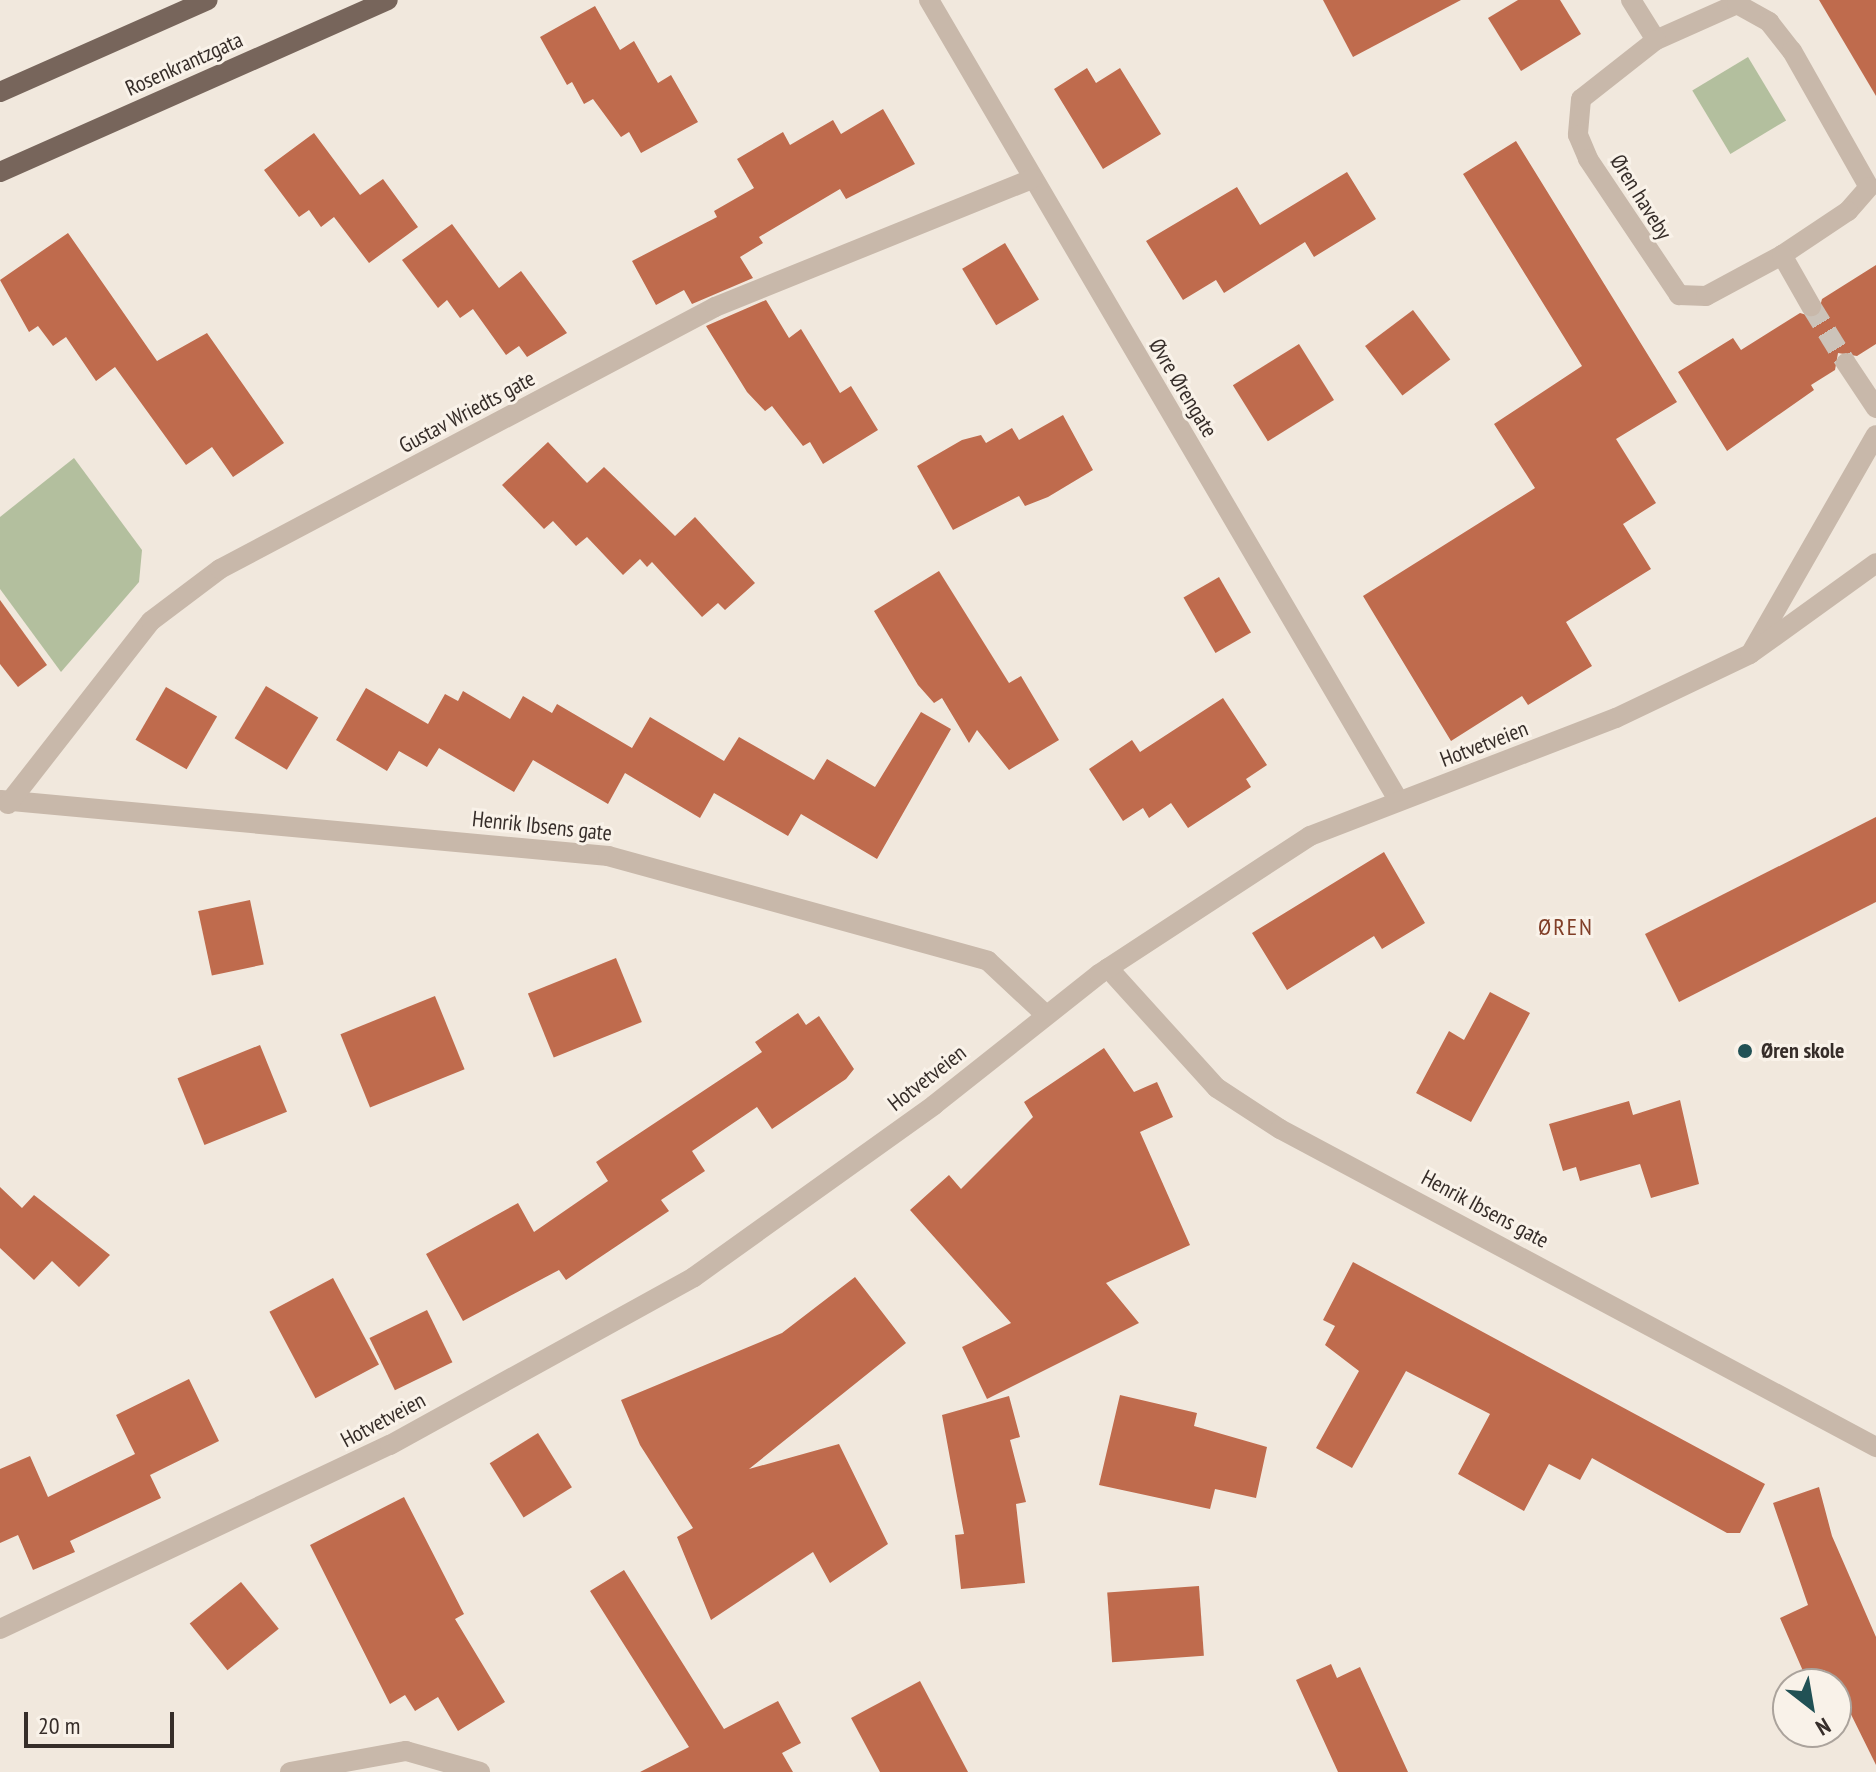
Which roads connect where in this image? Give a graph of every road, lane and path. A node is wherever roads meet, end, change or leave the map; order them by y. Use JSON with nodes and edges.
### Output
{"nodes":[{"id":1,"x":208,"y":0,"type":"edge"},
{"id":2,"x":388,"y":0,"type":"edge"},
{"id":3,"x":929,"y":0,"type":"edge"},
{"id":4,"x":1631,"y":0,"type":"edge"},
{"id":5,"x":1656,"y":40,"type":"junction"},
{"id":6,"x":0,"y":92,"type":"edge"},
{"id":7,"x":0,"y":172,"type":"edge"},
{"id":8,"x":1032,"y":179,"type":"junction"},
{"id":9,"x":1782,"y":255,"type":"junction"},
{"id":10,"x":1811,"y":306,"type":"tunnel mouth"},
{"id":11,"x":1846,"y":363,"type":"tunnel mouth"},
{"id":12,"x":1876,"y":408,"type":"edge"},
{"id":13,"x":1876,"y":435,"type":"edge"},
{"id":14,"x":1876,"y":563,"type":"edge"},
{"id":15,"x":1750,"y":654,"type":"junction"},
{"id":16,"x":1397,"y":798,"type":"junction"},
{"id":17,"x":4,"y":802,"type":"edge"},
{"id":18,"x":1108,"y":968,"type":"junction"},
{"id":19,"x":1046,"y":1015,"type":"junction"},
{"id":20,"x":1876,"y":1447,"type":"edge"},
{"id":21,"x":0,"y":1629,"type":"edge"},
{"id":22,"x":290,"y":1772,"type":"edge"},
{"id":23,"x":480,"y":1772,"type":"edge"}],
"edges":[{"from":1,"to":6,"type":"main road"},
{"from":2,"to":7,"type":"main road","name":"Rosenkrantzgata"},
{"from":3,"to":8,"type":"street","name":"Øvre Ørengate"},
{"from":4,"to":5,"type":"street"},
{"from":5,"to":9,"type":"street","name":"Øren haveby"},
{"from":5,"to":9,"type":"street","name":"Øren haveby"},
{"from":8,"to":16,"type":"street","name":"Øvre Ørengate"},
{"from":8,"to":17,"type":"street","name":"Gustav Wriedts gate"},
{"from":9,"to":10,"type":"street"},
{"from":11,"to":12,"type":"street"},
{"from":13,"to":15,"type":"street"},
{"from":14,"to":15,"type":"street","name":"Hotvetveien"},
{"from":15,"to":16,"type":"street","name":"Hotvetveien"},
{"from":16,"to":18,"type":"street","name":"Hotvetveien"},
{"from":17,"to":19,"type":"street","name":"Henrik Ibsens gate"},
{"from":18,"to":19,"type":"street","name":"Hotvetveien"},
{"from":18,"to":20,"type":"street","name":"Henrik Ibsens gate"},
{"from":19,"to":21,"type":"street","name":"Hotvetveien"},
{"from":22,"to":23,"type":"street"}]}
